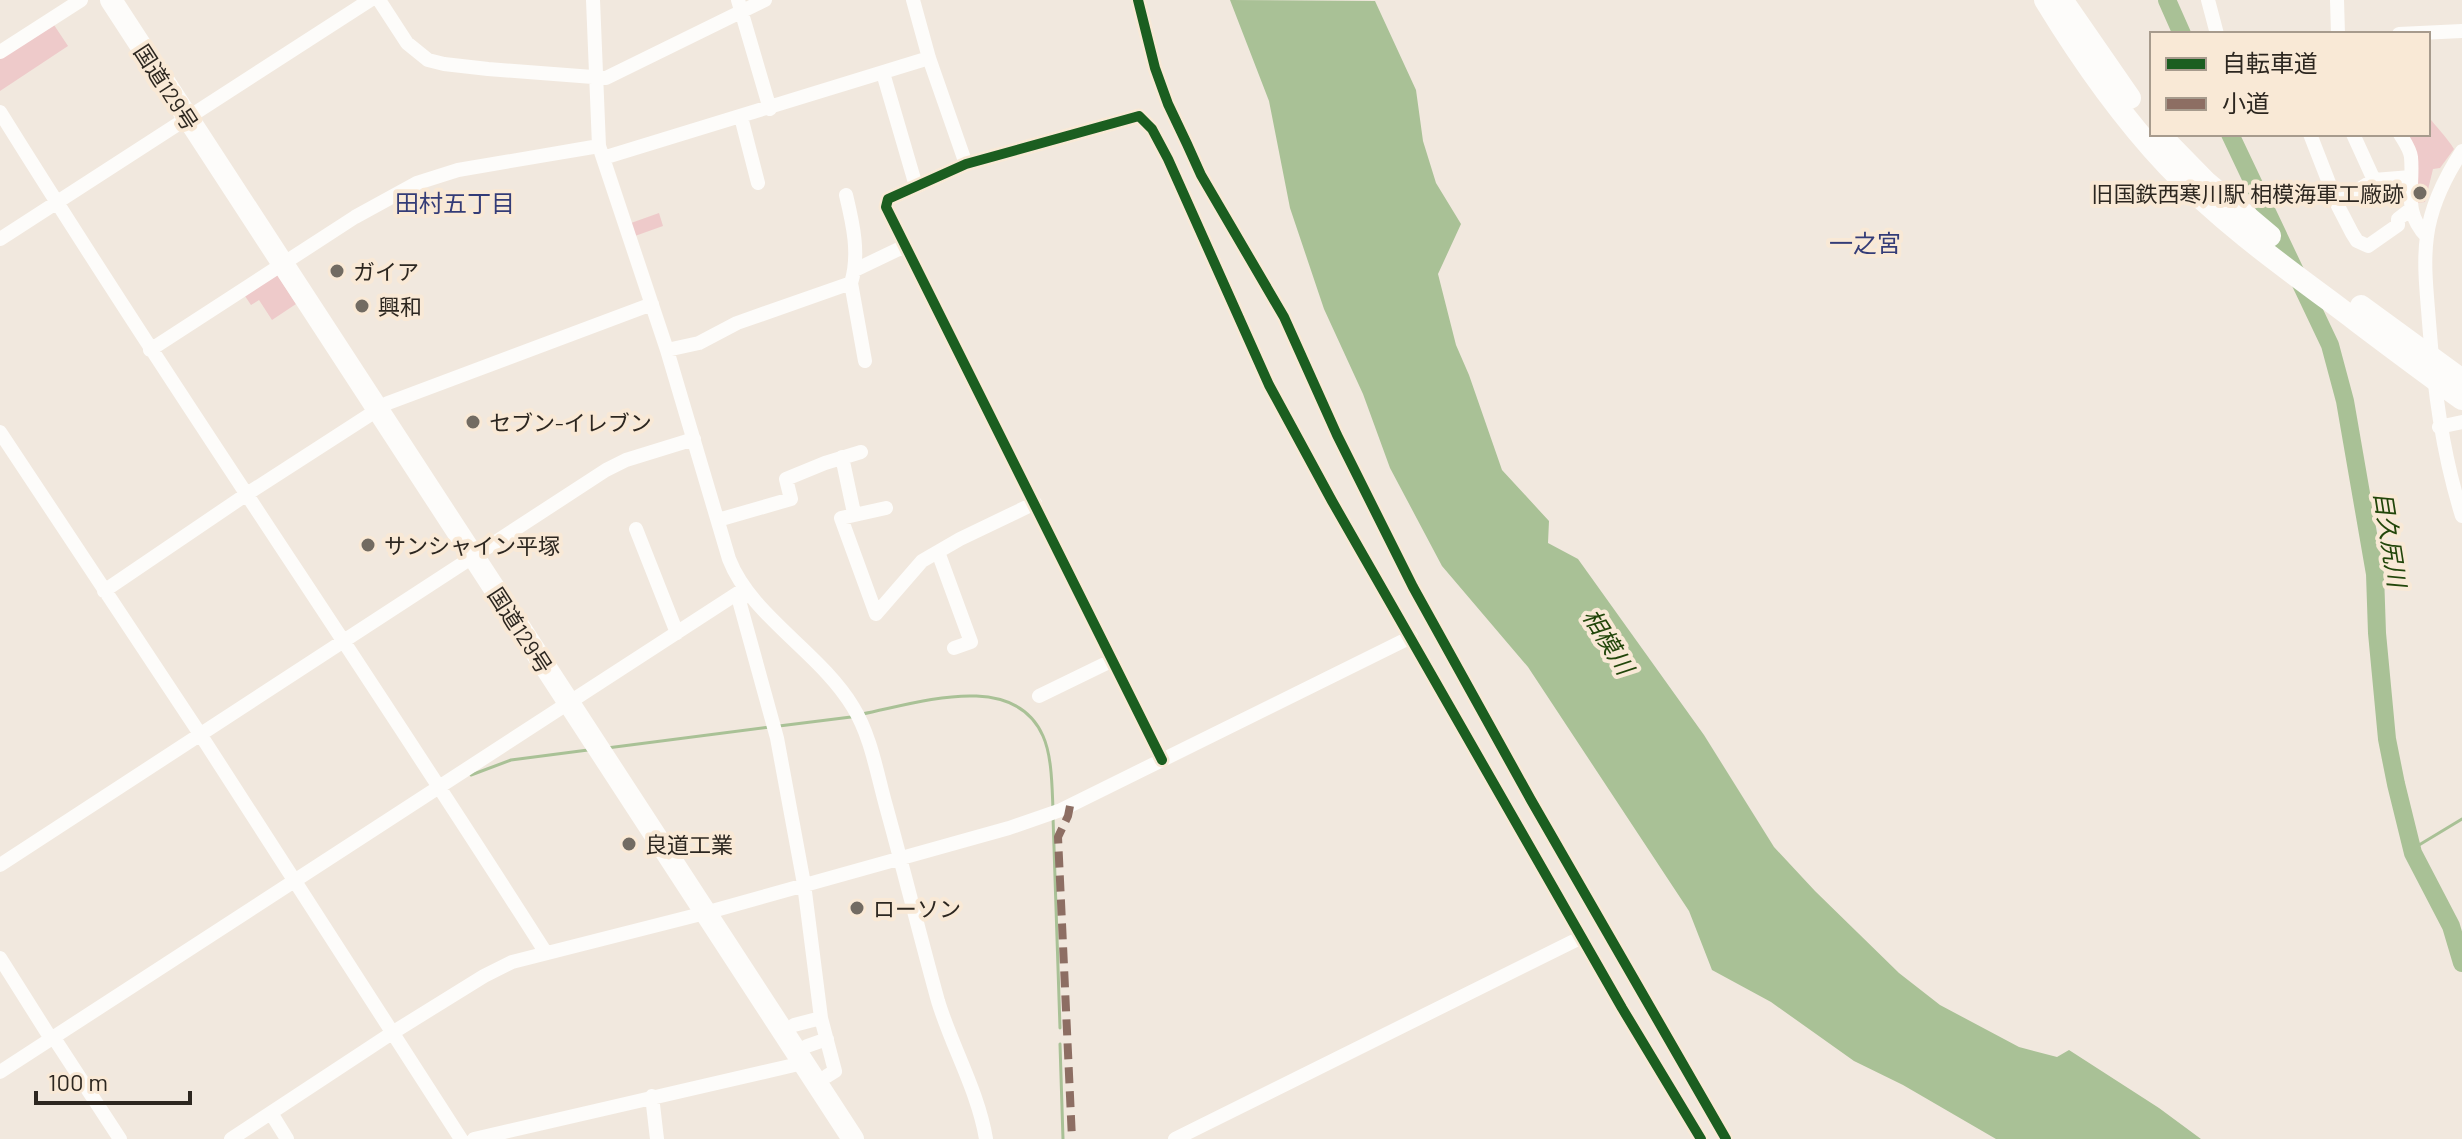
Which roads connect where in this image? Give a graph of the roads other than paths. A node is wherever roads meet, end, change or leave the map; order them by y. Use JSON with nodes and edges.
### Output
{"nodes":[{"id":1,"x":81,"y":0,"type":"edge"},
{"id":2,"x":111,"y":0,"type":"edge"},
{"id":3,"x":126,"y":0,"type":"edge"},
{"id":4,"x":370,"y":0,"type":"edge"},
{"id":5,"x":379,"y":0,"type":"edge"},
{"id":6,"x":593,"y":0,"type":"edge"},
{"id":7,"x":765,"y":0,"type":"edge"},
{"id":8,"x":913,"y":0,"type":"edge"},
{"id":9,"x":2045,"y":0,"type":"edge"},
{"id":10,"x":2063,"y":0,"type":"edge"},
{"id":11,"x":2208,"y":0,"type":"edge"},
{"id":12,"x":2337,"y":0,"type":"edge"},
{"id":13,"x":740,"y":6,"type":"edge"},
{"id":14,"x":2462,"y":31,"type":"edge"},
{"id":15,"x":2216,"y":32,"type":"edge"},
{"id":16,"x":2338,"y":32,"type":"edge"},
{"id":17,"x":2430,"y":33,"type":"edge"},
{"id":18,"x":0,"y":52,"type":"edge"},
{"id":19,"x":929,"y":58,"type":"junction"},
{"id":20,"x":883,"y":73,"type":"junction"},
{"id":21,"x":598,"y":78,"type":"junction"},
{"id":22,"x":770,"y":109,"type":"junction"},
{"id":23,"x":0,"y":112,"type":"edge"},
{"id":24,"x":193,"y":115,"type":"junction"},
{"id":25,"x":741,"y":117,"type":"junction"},
{"id":26,"x":2150,"y":122,"type":"edge"},
{"id":27,"x":2161,"y":136,"type":"edge"},
{"id":28,"x":2311,"y":136,"type":"edge"},
{"id":29,"x":2354,"y":136,"type":"edge"},
{"id":30,"x":2401,"y":136,"type":"edge"},
{"id":31,"x":2462,"y":151,"type":"edge"},
{"id":32,"x":601,"y":152,"type":"junction"},
{"id":33,"x":966,"y":164,"type":"junction"},
{"id":34,"x":2411,"y":177,"type":"junction"},
{"id":35,"x":2374,"y":180,"type":"junction"},
{"id":36,"x":758,"y":183,"type":"dead end"},
{"id":37,"x":916,"y":186,"type":"junction"},
{"id":38,"x":846,"y":195,"type":"dead end"},
{"id":39,"x":57,"y":203,"type":"junction"},
{"id":40,"x":2337,"y":203,"type":"junction"},
{"id":41,"x":2411,"y":209,"type":"junction"},
{"id":42,"x":2427,"y":237,"type":"junction"},
{"id":43,"x":0,"y":239,"type":"edge"},
{"id":44,"x":905,"y":246,"type":"junction"},
{"id":45,"x":289,"y":261,"type":"junction"},
{"id":46,"x":853,"y":277,"type":"junction"},
{"id":47,"x":652,"y":304,"type":"junction"},
{"id":48,"x":150,"y":350,"type":"junction"},
{"id":49,"x":667,"y":350,"type":"junction"},
{"id":50,"x":865,"y":361,"type":"dead end"},
{"id":51,"x":2462,"y":380,"type":"edge"},
{"id":52,"x":2462,"y":399,"type":"edge"},
{"id":53,"x":382,"y":406,"type":"junction"},
{"id":54,"x":2462,"y":422,"type":"edge"},
{"id":55,"x":2439,"y":427,"type":"junction"},
{"id":56,"x":694,"y":439,"type":"junction"},
{"id":57,"x":3,"y":443,"type":"edge"},
{"id":58,"x":861,"y":452,"type":"dead end"},
{"id":59,"x":842,"y":457,"type":"junction"},
{"id":60,"x":247,"y":494,"type":"junction"},
{"id":61,"x":1035,"y":503,"type":"junction"},
{"id":62,"x":886,"y":508,"type":"dead end"},
{"id":63,"x":854,"y":513,"type":"junction"},
{"id":64,"x":2462,"y":516,"type":"edge"},
{"id":65,"x":718,"y":520,"type":"junction"},
{"id":66,"x":636,"y":529,"type":"dead end"},
{"id":67,"x":938,"y":552,"type":"junction"},
{"id":68,"x":479,"y":554,"type":"junction"},
{"id":69,"x":744,"y":589,"type":"junction"},
{"id":70,"x":104,"y":591,"type":"junction"},
{"id":71,"x":677,"y":633,"type":"junction"},
{"id":72,"x":1411,"y":637,"type":"junction"},
{"id":73,"x":344,"y":641,"type":"junction"},
{"id":74,"x":954,"y":648,"type":"dead end"},
{"id":75,"x":1113,"y":660,"type":"junction"},
{"id":76,"x":1039,"y":696,"type":"dead end"},
{"id":77,"x":574,"y":699,"type":"junction"},
{"id":78,"x":200,"y":734,"type":"junction"},
{"id":79,"x":1162,"y":760,"type":"junction"},
{"id":80,"x":440,"y":786,"type":"junction"},
{"id":81,"x":900,"y":857,"type":"junction"},
{"id":82,"x":0,"y":865,"type":"edge"},
{"id":83,"x":294,"y":883,"type":"junction"},
{"id":84,"x":804,"y":884,"type":"junction"},
{"id":85,"x":712,"y":911,"type":"junction"},
{"id":86,"x":1582,"y":937,"type":"junction"},
{"id":87,"x":546,"y":953,"type":"junction"},
{"id":88,"x":0,"y":958,"type":"edge"},
{"id":89,"x":821,"y":1018,"type":"junction"},
{"id":90,"x":794,"y":1025,"type":"junction"},
{"id":91,"x":392,"y":1033,"type":"junction"},
{"id":92,"x":54,"y":1038,"type":"junction"},
{"id":93,"x":812,"y":1049,"type":"junction"},
{"id":94,"x":0,"y":1072,"type":"edge"},
{"id":95,"x":652,"y":1096,"type":"junction"},
{"id":96,"x":271,"y":1113,"type":"junction"},
{"id":97,"x":120,"y":1139,"type":"edge"},
{"id":98,"x":231,"y":1139,"type":"edge"},
{"id":99,"x":287,"y":1139,"type":"edge"},
{"id":100,"x":461,"y":1139,"type":"edge"},
{"id":101,"x":474,"y":1139,"type":"edge"},
{"id":102,"x":657,"y":1139,"type":"edge"},
{"id":103,"x":853,"y":1139,"type":"edge"},
{"id":104,"x":868,"y":1139,"type":"edge"},
{"id":105,"x":986,"y":1139,"type":"edge"},
{"id":106,"x":1175,"y":1139,"type":"edge"},
{"id":107,"x":1701,"y":1139,"type":"edge"}],
"edges":[{"from":1,"to":18,"type":"street"},
{"from":2,"to":24,"type":"highway","name":"国道129号"},
{"from":3,"to":24,"type":"highway","name":"国道129号"},
{"from":4,"to":24,"type":"street"},
{"from":5,"to":21,"type":"street"},
{"from":6,"to":21,"type":"street"},
{"from":7,"to":13,"type":"street"},
{"from":8,"to":19,"type":"street"},
{"from":9,"to":52,"type":"highway"},
{"from":10,"to":26,"type":"highway"},
{"from":11,"to":15,"type":"street"},
{"from":12,"to":16,"type":"street"},
{"from":13,"to":21,"type":"street"},
{"from":13,"to":22,"type":"street"},
{"from":14,"to":17,"type":"street"},
{"from":19,"to":20,"type":"street"},
{"from":19,"to":33,"type":"street"},
{"from":20,"to":22,"type":"street"},
{"from":20,"to":37,"type":"street"},
{"from":21,"to":32,"type":"street"},
{"from":22,"to":25,"type":"street"},
{"from":23,"to":39,"type":"street"},
{"from":24,"to":39,"type":"street"},
{"from":24,"to":45,"type":"highway","name":"国道129号"},
{"from":25,"to":32,"type":"street"},
{"from":25,"to":36,"type":"street"},
{"from":27,"to":51,"type":"highway"},
{"from":28,"to":40,"type":"street"},
{"from":29,"to":35,"type":"street"},
{"from":30,"to":34,"type":"street"},
{"from":31,"to":42,"type":"street"},
{"from":32,"to":45,"type":"street"},
{"from":32,"to":47,"type":"street"},
{"from":33,"to":37,"type":"street"},
{"from":33,"to":72,"type":"street"},
{"from":34,"to":35,"type":"street"},
{"from":34,"to":41,"type":"street"},
{"from":35,"to":40,"type":"street"},
{"from":37,"to":44,"type":"street"},
{"from":38,"to":46,"type":"street"},
{"from":39,"to":43,"type":"street"},
{"from":39,"to":48,"type":"street"},
{"from":40,"to":41,"type":"street"},
{"from":41,"to":42,"type":"street"},
{"from":42,"to":55,"type":"street"},
{"from":44,"to":46,"type":"street"},
{"from":44,"to":61,"type":"street"},
{"from":45,"to":48,"type":"street"},
{"from":45,"to":53,"type":"highway","name":"国道129号"},
{"from":46,"to":49,"type":"street"},
{"from":46,"to":50,"type":"street"},
{"from":47,"to":49,"type":"street"},
{"from":47,"to":53,"type":"street"},
{"from":48,"to":60,"type":"street"},
{"from":49,"to":56,"type":"street"},
{"from":53,"to":60,"type":"street"},
{"from":53,"to":68,"type":"highway","name":"国道129号"},
{"from":54,"to":55,"type":"street"},
{"from":55,"to":64,"type":"street"},
{"from":56,"to":65,"type":"street"},
{"from":56,"to":68,"type":"street"},
{"from":57,"to":70,"type":"street"},
{"from":58,"to":59,"type":"street"},
{"from":59,"to":63,"type":"street"},
{"from":59,"to":65,"type":"street"},
{"from":60,"to":70,"type":"street"},
{"from":60,"to":73,"type":"street"},
{"from":61,"to":67,"type":"street"},
{"from":61,"to":75,"type":"street"},
{"from":62,"to":63,"type":"street"},
{"from":63,"to":67,"type":"street"},
{"from":65,"to":69,"type":"street"},
{"from":66,"to":71,"type":"street"},
{"from":67,"to":74,"type":"street"},
{"from":68,"to":73,"type":"street"},
{"from":68,"to":77,"type":"highway","name":"国道129号"},
{"from":69,"to":71,"type":"street"},
{"from":69,"to":81,"type":"street"},
{"from":69,"to":84,"type":"street"},
{"from":70,"to":78,"type":"street"},
{"from":71,"to":77,"type":"street"},
{"from":72,"to":79,"type":"street"},
{"from":72,"to":86,"type":"street"},
{"from":73,"to":78,"type":"street"},
{"from":73,"to":80,"type":"street"},
{"from":75,"to":76,"type":"street"},
{"from":75,"to":79,"type":"street"},
{"from":77,"to":80,"type":"street"},
{"from":77,"to":85,"type":"highway","name":"国道129号"},
{"from":78,"to":82,"type":"street"},
{"from":78,"to":83,"type":"street"},
{"from":79,"to":81,"type":"street"},
{"from":80,"to":83,"type":"street"},
{"from":80,"to":87,"type":"street"},
{"from":81,"to":84,"type":"street"},
{"from":81,"to":105,"type":"street"},
{"from":83,"to":91,"type":"street"},
{"from":83,"to":92,"type":"street"},
{"from":84,"to":85,"type":"street"},
{"from":84,"to":89,"type":"street"},
{"from":85,"to":87,"type":"street"},
{"from":85,"to":90,"type":"highway","name":"国道129号"},
{"from":85,"to":93,"type":"highway","name":"国道129号"},
{"from":86,"to":106,"type":"street"},
{"from":86,"to":107,"type":"street"},
{"from":87,"to":91,"type":"street"},
{"from":88,"to":92,"type":"street"},
{"from":89,"to":90,"type":"street"},
{"from":89,"to":93,"type":"street"},
{"from":90,"to":93,"type":"highway","name":"国道129号"},
{"from":91,"to":96,"type":"street"},
{"from":91,"to":100,"type":"street"},
{"from":92,"to":94,"type":"street"},
{"from":92,"to":97,"type":"street"},
{"from":93,"to":95,"type":"street"},
{"from":93,"to":103,"type":"highway","name":"国道129号"},
{"from":93,"to":104,"type":"highway","name":"国道129号"},
{"from":95,"to":101,"type":"street"},
{"from":95,"to":102,"type":"street"},
{"from":96,"to":98,"type":"street"},
{"from":96,"to":99,"type":"street"}]}
